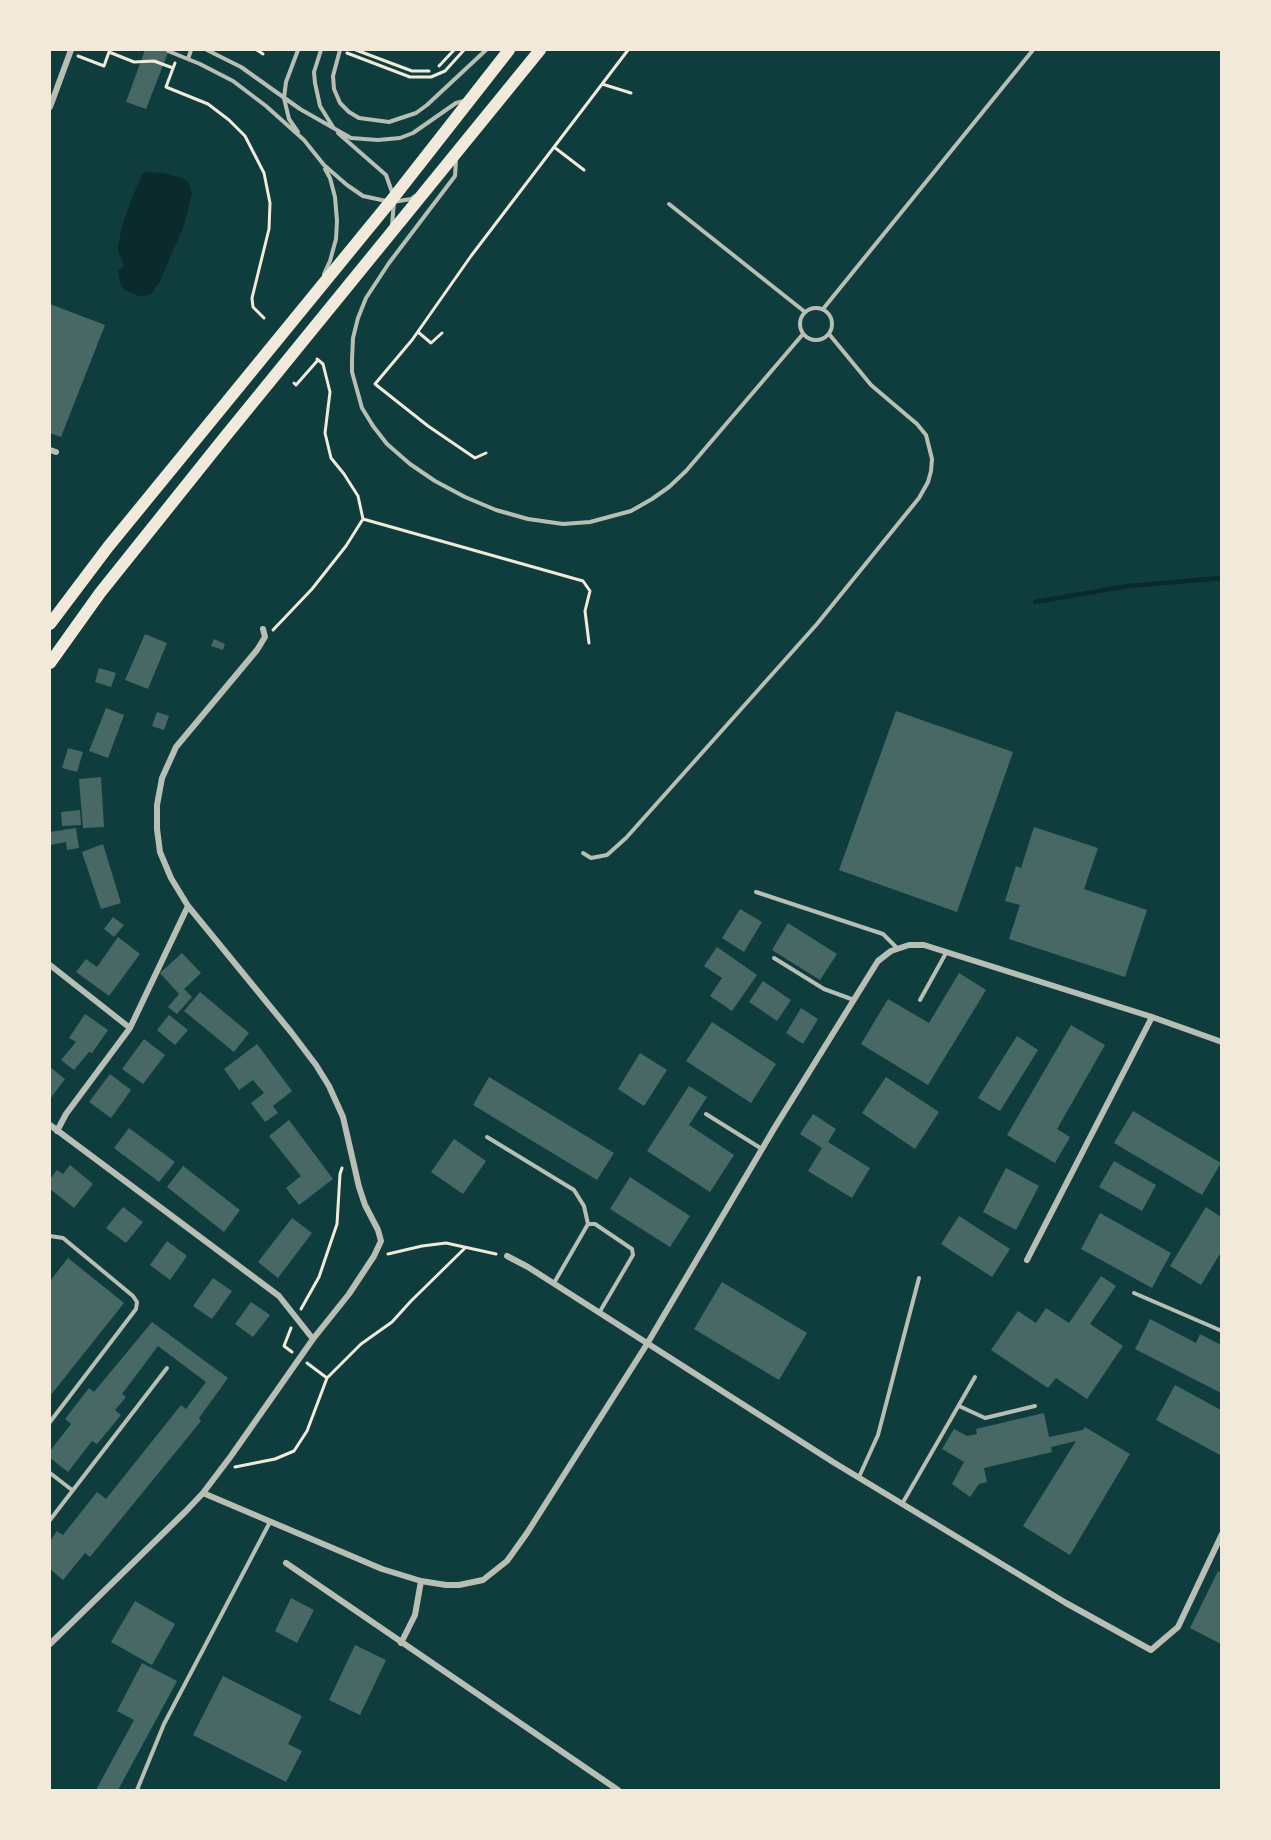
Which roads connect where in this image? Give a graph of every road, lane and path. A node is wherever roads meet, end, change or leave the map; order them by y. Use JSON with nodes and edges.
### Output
{"nodes":[{"id":1,"x":192,"y":50,"type":"edge"},
{"id":2,"x":207,"y":50,"type":"edge"},
{"id":3,"x":257,"y":50,"type":"edge"},
{"id":4,"x":298,"y":50,"type":"edge"},
{"id":5,"x":321,"y":50,"type":"edge"},
{"id":6,"x":338,"y":50,"type":"edge"},
{"id":7,"x":356,"y":50,"type":"edge"},
{"id":8,"x":454,"y":50,"type":"edge"},
{"id":9,"x":463,"y":50,"type":"edge"},
{"id":10,"x":486,"y":50,"type":"edge"},
{"id":11,"x":509,"y":50,"type":"edge"},
{"id":12,"x":540,"y":50,"type":"edge"},
{"id":13,"x":628,"y":50,"type":"edge"},
{"id":14,"x":1033,"y":50,"type":"edge"},
{"id":15,"x":70,"y":51,"type":"edge"},
{"id":16,"x":109,"y":51,"type":"edge"},
{"id":17,"x":168,"y":51,"type":"dead end"},
{"id":18,"x":263,"y":54,"type":"dead end"},
{"id":19,"x":178,"y":55,"type":"junction"},
{"id":20,"x":188,"y":59,"type":"junction"},
{"id":21,"x":439,"y":66,"type":"dead end"},
{"id":22,"x":173,"y":68,"type":"junction"},
{"id":23,"x":429,"y":71,"type":"dead end"},
{"id":24,"x":602,"y":84,"type":"junction"},
{"id":25,"x":632,"y":93,"type":"dead end"},
{"id":26,"x":284,"y":98,"type":"junction"},
{"id":27,"x":472,"y":98,"type":"junction"},
{"id":28,"x":50,"y":107,"type":"edge"},
{"id":29,"x":334,"y":129,"type":"junction"},
{"id":30,"x":304,"y":140,"type":"junction"},
{"id":31,"x":554,"y":147,"type":"junction"},
{"id":32,"x":456,"y":152,"type":"junction"},
{"id":33,"x":324,"y":165,"type":"junction"},
{"id":34,"x":584,"y":170,"type":"dead end"},
{"id":35,"x":427,"y":188,"type":"junction"},
{"id":36,"x":392,"y":200,"type":"junction"},
{"id":37,"x":669,"y":204,"type":"dead end"},
{"id":38,"x":387,"y":238,"type":"junction"},
{"id":39,"x":318,"y":289,"type":"junction"},
{"id":40,"x":824,"y":309,"type":"junction"},
{"id":41,"x":806,"y":312,"type":"junction"},
{"id":42,"x":264,"y":318,"type":"dead end"},
{"id":43,"x":418,"y":332,"type":"junction"},
{"id":44,"x":442,"y":333,"type":"dead end"},
{"id":45,"x":803,"y":334,"type":"junction"},
{"id":46,"x":829,"y":334,"type":"junction"},
{"id":47,"x":294,"y":383,"type":"dead end"},
{"id":48,"x":486,"y":453,"type":"dead end"},
{"id":49,"x":363,"y":519,"type":"junction"},
{"id":50,"x":50,"y":624,"type":"edge"},
{"id":51,"x":263,"y":629,"type":"dead end"},
{"id":52,"x":265,"y":637,"type":"junction"},
{"id":53,"x":589,"y":643,"type":"dead end"},
{"id":54,"x":50,"y":663,"type":"edge"},
{"id":55,"x":583,"y":853,"type":"dead end"},
{"id":56,"x":756,"y":892,"type":"dead end"},
{"id":57,"x":188,"y":906,"type":"junction"},
{"id":58,"x":898,"y":949,"type":"junction"},
{"id":59,"x":947,"y":952,"type":"junction"},
{"id":60,"x":774,"y":958,"type":"dead end"},
{"id":61,"x":50,"y":965,"type":"edge"},
{"id":62,"x":854,"y":1000,"type":"junction"},
{"id":63,"x":920,"y":1000,"type":"dead end"},
{"id":64,"x":1152,"y":1017,"type":"junction"},
{"id":65,"x":129,"y":1028,"type":"junction"},
{"id":66,"x":1221,"y":1042,"type":"edge"},
{"id":67,"x":706,"y":1114,"type":"dead end"},
{"id":68,"x":50,"y":1125,"type":"edge"},
{"id":69,"x":57,"y":1131,"type":"junction"},
{"id":70,"x":487,"y":1137,"type":"dead end"},
{"id":71,"x":762,"y":1149,"type":"junction"},
{"id":72,"x":351,"y":1150,"type":"junction"},
{"id":73,"x":588,"y":1224,"type":"junction"},
{"id":74,"x":50,"y":1236,"type":"edge"},
{"id":75,"x":465,"y":1248,"type":"junction"},
{"id":76,"x":374,"y":1256,"type":"junction"},
{"id":77,"x":507,"y":1256,"type":"joint"},
{"id":78,"x":1027,"y":1260,"type":"dead end"},
{"id":79,"x":919,"y":1278,"type":"dead end"},
{"id":80,"x":554,"y":1283,"type":"junction"},
{"id":81,"x":1134,"y":1293,"type":"dead end"},
{"id":82,"x":598,"y":1313,"type":"junction"},
{"id":83,"x":296,"y":1317,"type":"junction"},
{"id":84,"x":1221,"y":1331,"type":"edge"},
{"id":85,"x":313,"y":1339,"type":"junction"},
{"id":86,"x":647,"y":1344,"type":"junction"},
{"id":87,"x":167,"y":1368,"type":"dead end"},
{"id":88,"x":975,"y":1377,"type":"dead end"},
{"id":89,"x":959,"y":1406,"type":"junction"},
{"id":90,"x":1035,"y":1406,"type":"dead end"},
{"id":91,"x":50,"y":1422,"type":"edge"},
{"id":92,"x":220,"y":1471,"type":"junction"},
{"id":93,"x":50,"y":1473,"type":"edge"},
{"id":94,"x":858,"y":1477,"type":"junction"},
{"id":95,"x":72,"y":1490,"type":"junction"},
{"id":96,"x":203,"y":1493,"type":"junction"},
{"id":97,"x":902,"y":1504,"type":"junction"},
{"id":98,"x":50,"y":1520,"type":"edge"},
{"id":99,"x":270,"y":1522,"type":"junction"},
{"id":100,"x":1221,"y":1534,"type":"edge"},
{"id":101,"x":286,"y":1563,"type":"dead end"},
{"id":102,"x":421,"y":1581,"type":"junction"},
{"id":103,"x":400,"y":1643,"type":"junction"},
{"id":104,"x":50,"y":1644,"type":"edge"},
{"id":105,"x":137,"y":1791,"type":"edge"},
{"id":106,"x":618,"y":1791,"type":"edge"}],
"edges":[{"from":1,"to":20,"type":"lane"},
{"from":2,"to":26,"type":"lane"},
{"from":3,"to":18,"type":"path"},
{"from":4,"to":26,"type":"lane"},
{"from":5,"to":29,"type":"lane"},
{"from":6,"to":9,"type":"path"},
{"from":6,"to":10,"type":"lane"},
{"from":7,"to":23,"type":"path"},
{"from":8,"to":21,"type":"path"},
{"from":11,"to":27,"type":"main road"},
{"from":12,"to":32,"type":"main road"},
{"from":13,"to":24,"type":"path"},
{"from":14,"to":40,"type":"lane"},
{"from":15,"to":16,"type":"path"},
{"from":15,"to":28,"type":"street"},
{"from":16,"to":22,"type":"path"},
{"from":17,"to":19,"type":"lane"},
{"from":19,"to":20,"type":"lane"},
{"from":19,"to":22,"type":"path"},
{"from":20,"to":30,"type":"lane"},
{"from":22,"to":42,"type":"path"},
{"from":24,"to":25,"type":"path"},
{"from":24,"to":31,"type":"path"},
{"from":26,"to":29,"type":"lane"},
{"from":26,"to":30,"type":"lane"},
{"from":27,"to":29,"type":"lane"},
{"from":27,"to":36,"type":"main road"},
{"from":29,"to":36,"type":"lane"},
{"from":30,"to":33,"type":"lane"},
{"from":31,"to":34,"type":"path"},
{"from":31,"to":43,"type":"path"},
{"from":32,"to":35,"type":"main road"},
{"from":32,"to":45,"type":"lane"},
{"from":33,"to":36,"type":"lane"},
{"from":33,"to":39,"type":"lane"},
{"from":35,"to":36,"type":"lane"},
{"from":35,"to":38,"type":"main road"},
{"from":36,"to":38,"type":"lane"},
{"from":36,"to":39,"type":"main road"},
{"from":37,"to":41,"type":"lane"},
{"from":38,"to":54,"type":"main road"},
{"from":39,"to":50,"type":"main road"},
{"from":40,"to":41,"type":"lane"},
{"from":40,"to":46,"type":"lane"},
{"from":41,"to":45,"type":"lane"},
{"from":43,"to":44,"type":"path"},
{"from":43,"to":48,"type":"path"},
{"from":45,"to":46,"type":"lane"},
{"from":46,"to":55,"type":"lane"},
{"from":47,"to":49,"type":"path"},
{"from":49,"to":52,"type":"path"},
{"from":49,"to":53,"type":"path"},
{"from":51,"to":52,"type":"street"},
{"from":52,"to":57,"type":"street"},
{"from":56,"to":58,"type":"lane"},
{"from":57,"to":65,"type":"street"},
{"from":57,"to":72,"type":"street"},
{"from":58,"to":59,"type":"street"},
{"from":58,"to":62,"type":"street"},
{"from":59,"to":63,"type":"lane"},
{"from":59,"to":64,"type":"street"},
{"from":60,"to":62,"type":"lane"},
{"from":61,"to":65,"type":"street"},
{"from":62,"to":71,"type":"street"},
{"from":64,"to":66,"type":"street"},
{"from":64,"to":78,"type":"street"},
{"from":65,"to":69,"type":"street"},
{"from":67,"to":71,"type":"lane"},
{"from":68,"to":69,"type":"street"},
{"from":69,"to":83,"type":"street"},
{"from":70,"to":73,"type":"lane"},
{"from":71,"to":86,"type":"street"},
{"from":72,"to":76,"type":"street"},
{"from":72,"to":83,"type":"path"},
{"from":73,"to":80,"type":"lane"},
{"from":73,"to":82,"type":"lane"},
{"from":74,"to":91,"type":"lane"},
{"from":75,"to":76,"type":"path"},
{"from":75,"to":77,"type":"path"},
{"from":75,"to":92,"type":"path"},
{"from":76,"to":85,"type":"street"},
{"from":77,"to":80,"type":"street"},
{"from":79,"to":94,"type":"lane"},
{"from":80,"to":82,"type":"street"},
{"from":81,"to":84,"type":"lane"},
{"from":82,"to":86,"type":"street"},
{"from":83,"to":85,"type":"street"},
{"from":85,"to":92,"type":"street"},
{"from":86,"to":94,"type":"street"},
{"from":86,"to":102,"type":"street"},
{"from":87,"to":95,"type":"lane"},
{"from":88,"to":89,"type":"lane"},
{"from":89,"to":90,"type":"lane"},
{"from":89,"to":97,"type":"lane"},
{"from":92,"to":96,"type":"street"},
{"from":93,"to":95,"type":"lane"},
{"from":94,"to":97,"type":"street"},
{"from":95,"to":98,"type":"lane"},
{"from":96,"to":99,"type":"street"},
{"from":96,"to":104,"type":"street"},
{"from":97,"to":100,"type":"street"},
{"from":99,"to":102,"type":"street"},
{"from":99,"to":105,"type":"lane"},
{"from":101,"to":103,"type":"street"},
{"from":102,"to":103,"type":"street"},
{"from":103,"to":106,"type":"street"}]}
